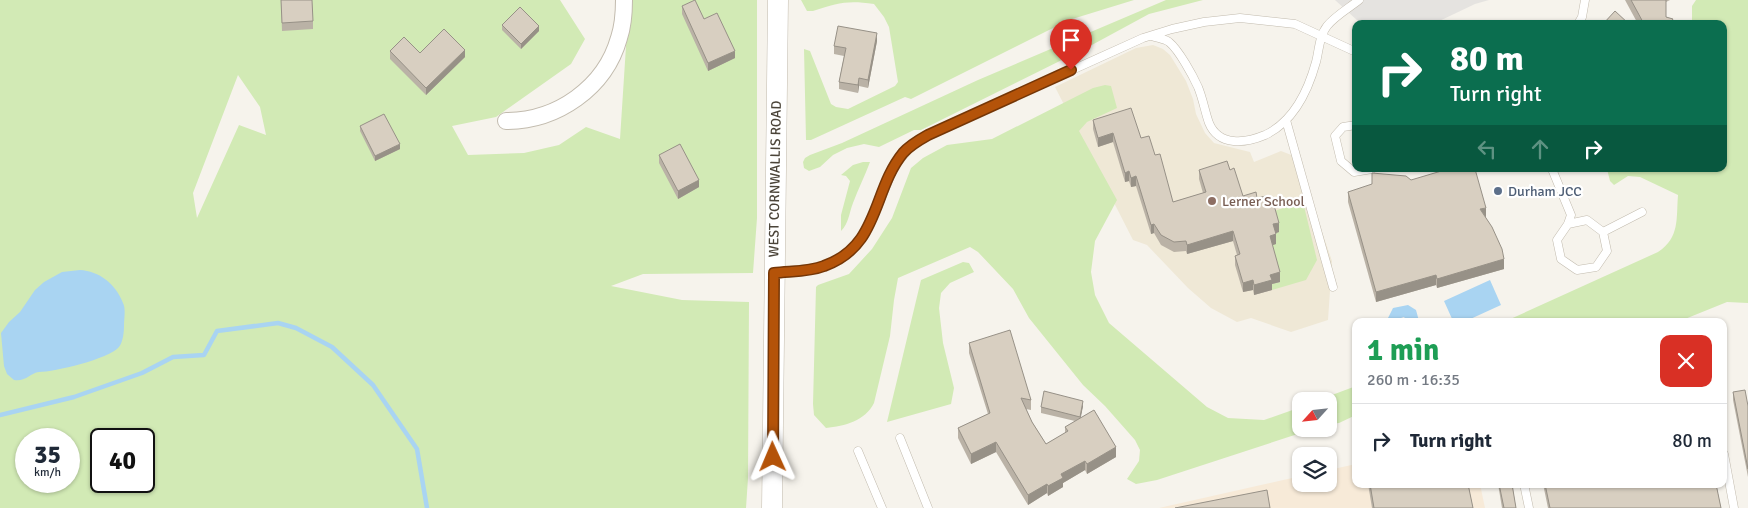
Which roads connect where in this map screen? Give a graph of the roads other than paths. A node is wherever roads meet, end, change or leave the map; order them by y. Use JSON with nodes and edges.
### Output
{"nodes":[{"id":1,"x":624,"y":0,"type":"edge"},
{"id":2,"x":778,"y":0,"type":"edge"},
{"id":3,"x":1359,"y":0,"type":"edge"},
{"id":4,"x":1585,"y":0,"type":"edge"},
{"id":5,"x":1581,"y":20,"type":"edge"},
{"id":6,"x":1152,"y":36,"type":"junction"},
{"id":7,"x":1321,"y":36,"type":"junction"},
{"id":8,"x":1352,"y":50,"type":"edge"},
{"id":9,"x":1286,"y":120,"type":"junction"},
{"id":10,"x":506,"y":121,"type":"dead end"},
{"id":11,"x":1352,"y":125,"type":"edge"},
{"id":12,"x":1352,"y":170,"type":"edge"},
{"id":13,"x":1553,"y":172,"type":"edge"},
{"id":14,"x":1642,"y":212,"type":"dead end"},
{"id":15,"x":1568,"y":224,"type":"junction"},
{"id":16,"x":1604,"y":232,"type":"junction"},
{"id":17,"x":774,"y":273,"type":"junction"},
{"id":18,"x":1333,"y":287,"type":"dead end"},
{"id":19,"x":900,"y":438,"type":"dead end"},
{"id":20,"x":858,"y":451,"type":"dead end"},
{"id":21,"x":1727,"y":470,"type":"edge"},
{"id":22,"x":1525,"y":488,"type":"edge"},
{"id":23,"x":772,"y":508,"type":"edge"},
{"id":24,"x":882,"y":508,"type":"edge"},
{"id":25,"x":928,"y":508,"type":"edge"},
{"id":26,"x":1529,"y":508,"type":"edge"},
{"id":27,"x":1734,"y":508,"type":"edge"}],
"edges":[{"from":1,"to":10,"type":"street"},
{"from":2,"to":17,"type":"street","name":"WEST CORNWALLIS ROAD"},
{"from":3,"to":7,"type":"lane"},
{"from":4,"to":5,"type":"lane"},
{"from":6,"to":7,"type":"lane"},
{"from":6,"to":9,"type":"lane"},
{"from":6,"to":17,"type":"lane"},
{"from":7,"to":8,"type":"lane"},
{"from":7,"to":9,"type":"lane"},
{"from":9,"to":18,"type":"lane"},
{"from":11,"to":12,"type":"lane"},
{"from":13,"to":15,"type":"lane"},
{"from":14,"to":16,"type":"lane"},
{"from":15,"to":16,"type":"lane"},
{"from":15,"to":16,"type":"lane"},
{"from":17,"to":23,"type":"street","name":"WEST CORNWALLIS ROAD"},
{"from":19,"to":25,"type":"lane"},
{"from":20,"to":24,"type":"lane"},
{"from":21,"to":27,"type":"lane"},
{"from":22,"to":26,"type":"lane"}]}
